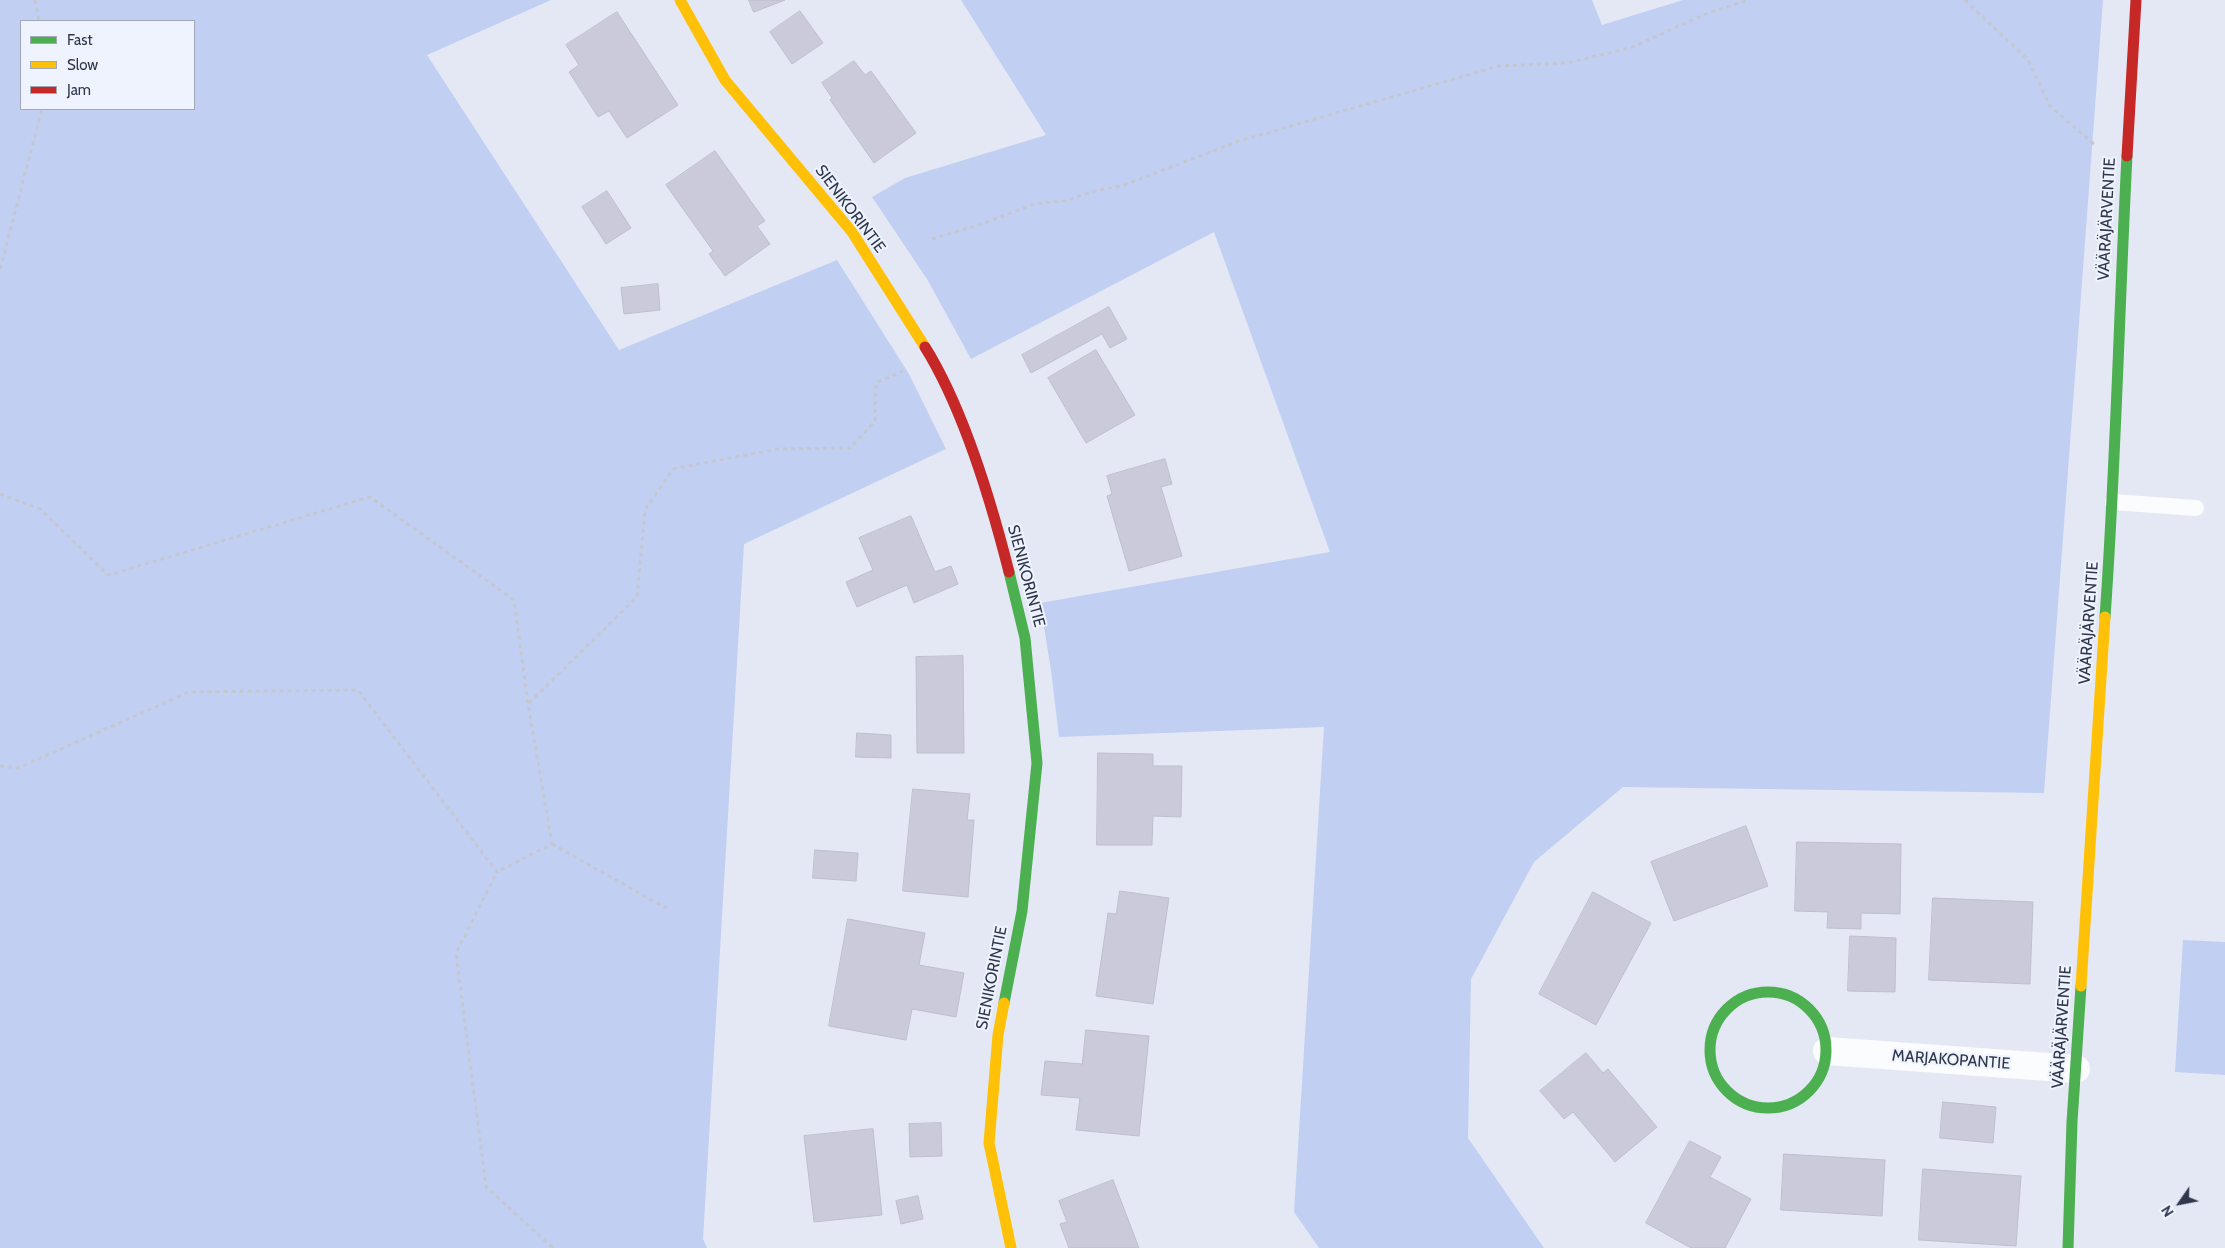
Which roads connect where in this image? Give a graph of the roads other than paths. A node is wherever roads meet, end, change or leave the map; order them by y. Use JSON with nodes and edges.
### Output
{"nodes":[{"id":1,"x":680,"y":0,"type":"edge"},
{"id":2,"x":2136,"y":0,"type":"edge"},
{"id":3,"x":2113,"y":502,"type":"junction"},
{"id":4,"x":2196,"y":508,"type":"dead end"},
{"id":5,"x":1827,"y":1051,"type":"junction"},
{"id":6,"x":2076,"y":1069,"type":"junction"},
{"id":7,"x":1011,"y":1248,"type":"edge"},
{"id":8,"x":2068,"y":1248,"type":"edge"}],
"edges":[{"from":1,"to":7,"type":"street","name":"SIENIKORINTIE"},
{"from":2,"to":3,"type":"street","name":"VÄÄRÄJÄRVENTIE"},
{"from":3,"to":4,"type":"lane"},
{"from":3,"to":6,"type":"street","name":"VÄÄRÄJÄRVENTIE"},
{"from":5,"to":5,"type":"street"},
{"from":5,"to":6,"type":"street","name":"MARJAKOPANTIE"},
{"from":6,"to":8,"type":"street","name":"VÄÄRÄJÄRVENTIE"}]}
